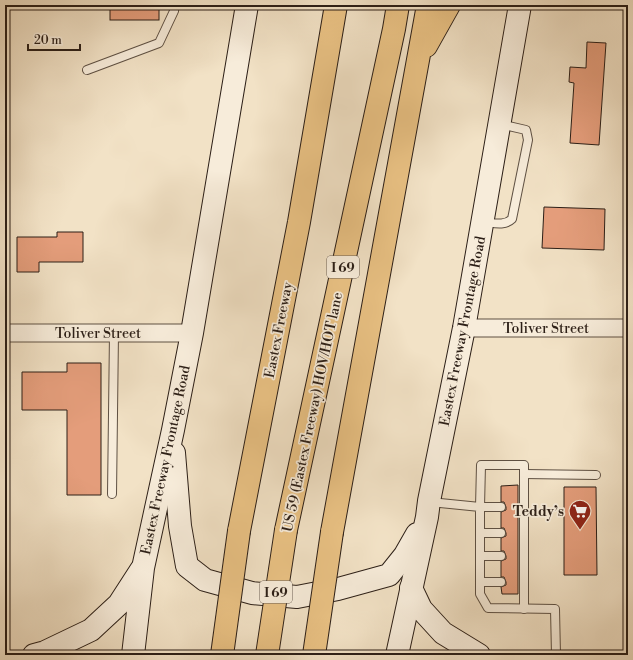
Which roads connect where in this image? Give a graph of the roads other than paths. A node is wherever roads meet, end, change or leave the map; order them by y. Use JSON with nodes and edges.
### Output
{"nodes":[{"id":1,"x":175,"y":5,"type":"edge"},
{"id":2,"x":247,"y":5,"type":"edge"},
{"id":3,"x":336,"y":5,"type":"edge"},
{"id":4,"x":398,"y":5,"type":"edge"},
{"id":5,"x":428,"y":5,"type":"edge"},
{"id":6,"x":449,"y":5,"type":"edge"},
{"id":7,"x":520,"y":5,"type":"edge"},
{"id":8,"x":417,"y":61,"type":"junction"},
{"id":9,"x":87,"y":70,"type":"dead end"},
{"id":10,"x":500,"y":124,"type":"junction"},
{"id":11,"x":483,"y":222,"type":"junction"},
{"id":12,"x":464,"y":328,"type":"junction"},
{"id":13,"x":628,"y":328,"type":"edge"},
{"id":14,"x":5,"y":333,"type":"edge"},
{"id":15,"x":114,"y":333,"type":"junction"},
{"id":16,"x":192,"y":333,"type":"junction"},
{"id":17,"x":172,"y":430,"type":"junction"},
{"id":18,"x":524,"y":474,"type":"junction"},
{"id":19,"x":596,"y":475,"type":"dead end"},
{"id":20,"x":112,"y":494,"type":"dead end"},
{"id":21,"x":480,"y":507,"type":"junction"},
{"id":22,"x":501,"y":507,"type":"dead end"},
{"id":23,"x":428,"y":509,"type":"junction"},
{"id":24,"x":480,"y":533,"type":"junction"},
{"id":25,"x":501,"y":533,"type":"dead end"},
{"id":26,"x":480,"y":556,"type":"junction"},
{"id":27,"x":501,"y":556,"type":"dead end"},
{"id":28,"x":143,"y":568,"type":"junction"},
{"id":29,"x":480,"y":582,"type":"junction"},
{"id":30,"x":501,"y":582,"type":"dead end"},
{"id":31,"x":411,"y":588,"type":"junction"},
{"id":32,"x":524,"y":609,"type":"junction"},
{"id":33,"x":34,"y":655,"type":"edge"},
{"id":34,"x":133,"y":655,"type":"edge"},
{"id":35,"x":222,"y":655,"type":"edge"},
{"id":36,"x":267,"y":655,"type":"edge"},
{"id":37,"x":314,"y":655,"type":"edge"},
{"id":38,"x":397,"y":655,"type":"edge"},
{"id":39,"x":479,"y":655,"type":"edge"},
{"id":40,"x":556,"y":655,"type":"edge"}],
"edges":[{"from":1,"to":9,"type":"lane"},
{"from":2,"to":16,"type":"main road","name":"Eastex Freeway Frontage Road"},
{"from":3,"to":35,"type":"highway","name":"Eastex Freeway","bridge":true},
{"from":4,"to":36,"type":"highway","name":"US 59 (Eastex Freeway) HOV/HOT lane","number":"I 69","bridge":true},
{"from":5,"to":8,"type":"highway","number":"I 69"},
{"from":6,"to":8,"type":"highway"},
{"from":7,"to":10,"type":"main road","name":"Eastex Freeway Frontage Road"},
{"from":8,"to":37,"type":"highway","number":"I 69","bridge":true},
{"from":10,"to":11,"type":"main road","name":"Eastex Freeway Frontage Road"},
{"from":10,"to":11,"type":"lane"},
{"from":11,"to":12,"type":"main road","name":"Eastex Freeway Frontage Road"},
{"from":12,"to":13,"type":"street","name":"Toliver Street"},
{"from":12,"to":23,"type":"main road","name":"Eastex Freeway Frontage Road"},
{"from":14,"to":15,"type":"street","name":"Toliver Street"},
{"from":15,"to":16,"type":"street","name":"Toliver Street"},
{"from":15,"to":20,"type":"lane"},
{"from":16,"to":17,"type":"main road","name":"Eastex Freeway Frontage Road"},
{"from":17,"to":23,"type":"main road"},
{"from":17,"to":28,"type":"main road","name":"Eastex Freeway Frontage Road"},
{"from":18,"to":19,"type":"lane"},
{"from":18,"to":21,"type":"lane"},
{"from":18,"to":32,"type":"lane"},
{"from":21,"to":22,"type":"lane"},
{"from":21,"to":23,"type":"lane"},
{"from":21,"to":24,"type":"lane"},
{"from":23,"to":31,"type":"main road","name":"Eastex Freeway Frontage Road"},
{"from":24,"to":25,"type":"lane"},
{"from":24,"to":26,"type":"lane"},
{"from":26,"to":27,"type":"lane"},
{"from":26,"to":29,"type":"lane"},
{"from":28,"to":33,"type":"main road"},
{"from":28,"to":34,"type":"main road","name":"Eastex Freeway Frontage Road"},
{"from":29,"to":30,"type":"lane"},
{"from":29,"to":32,"type":"lane"},
{"from":31,"to":38,"type":"main road","name":"Eastex Freeway Frontage Road"},
{"from":31,"to":39,"type":"main road"},
{"from":32,"to":40,"type":"lane"}]}
